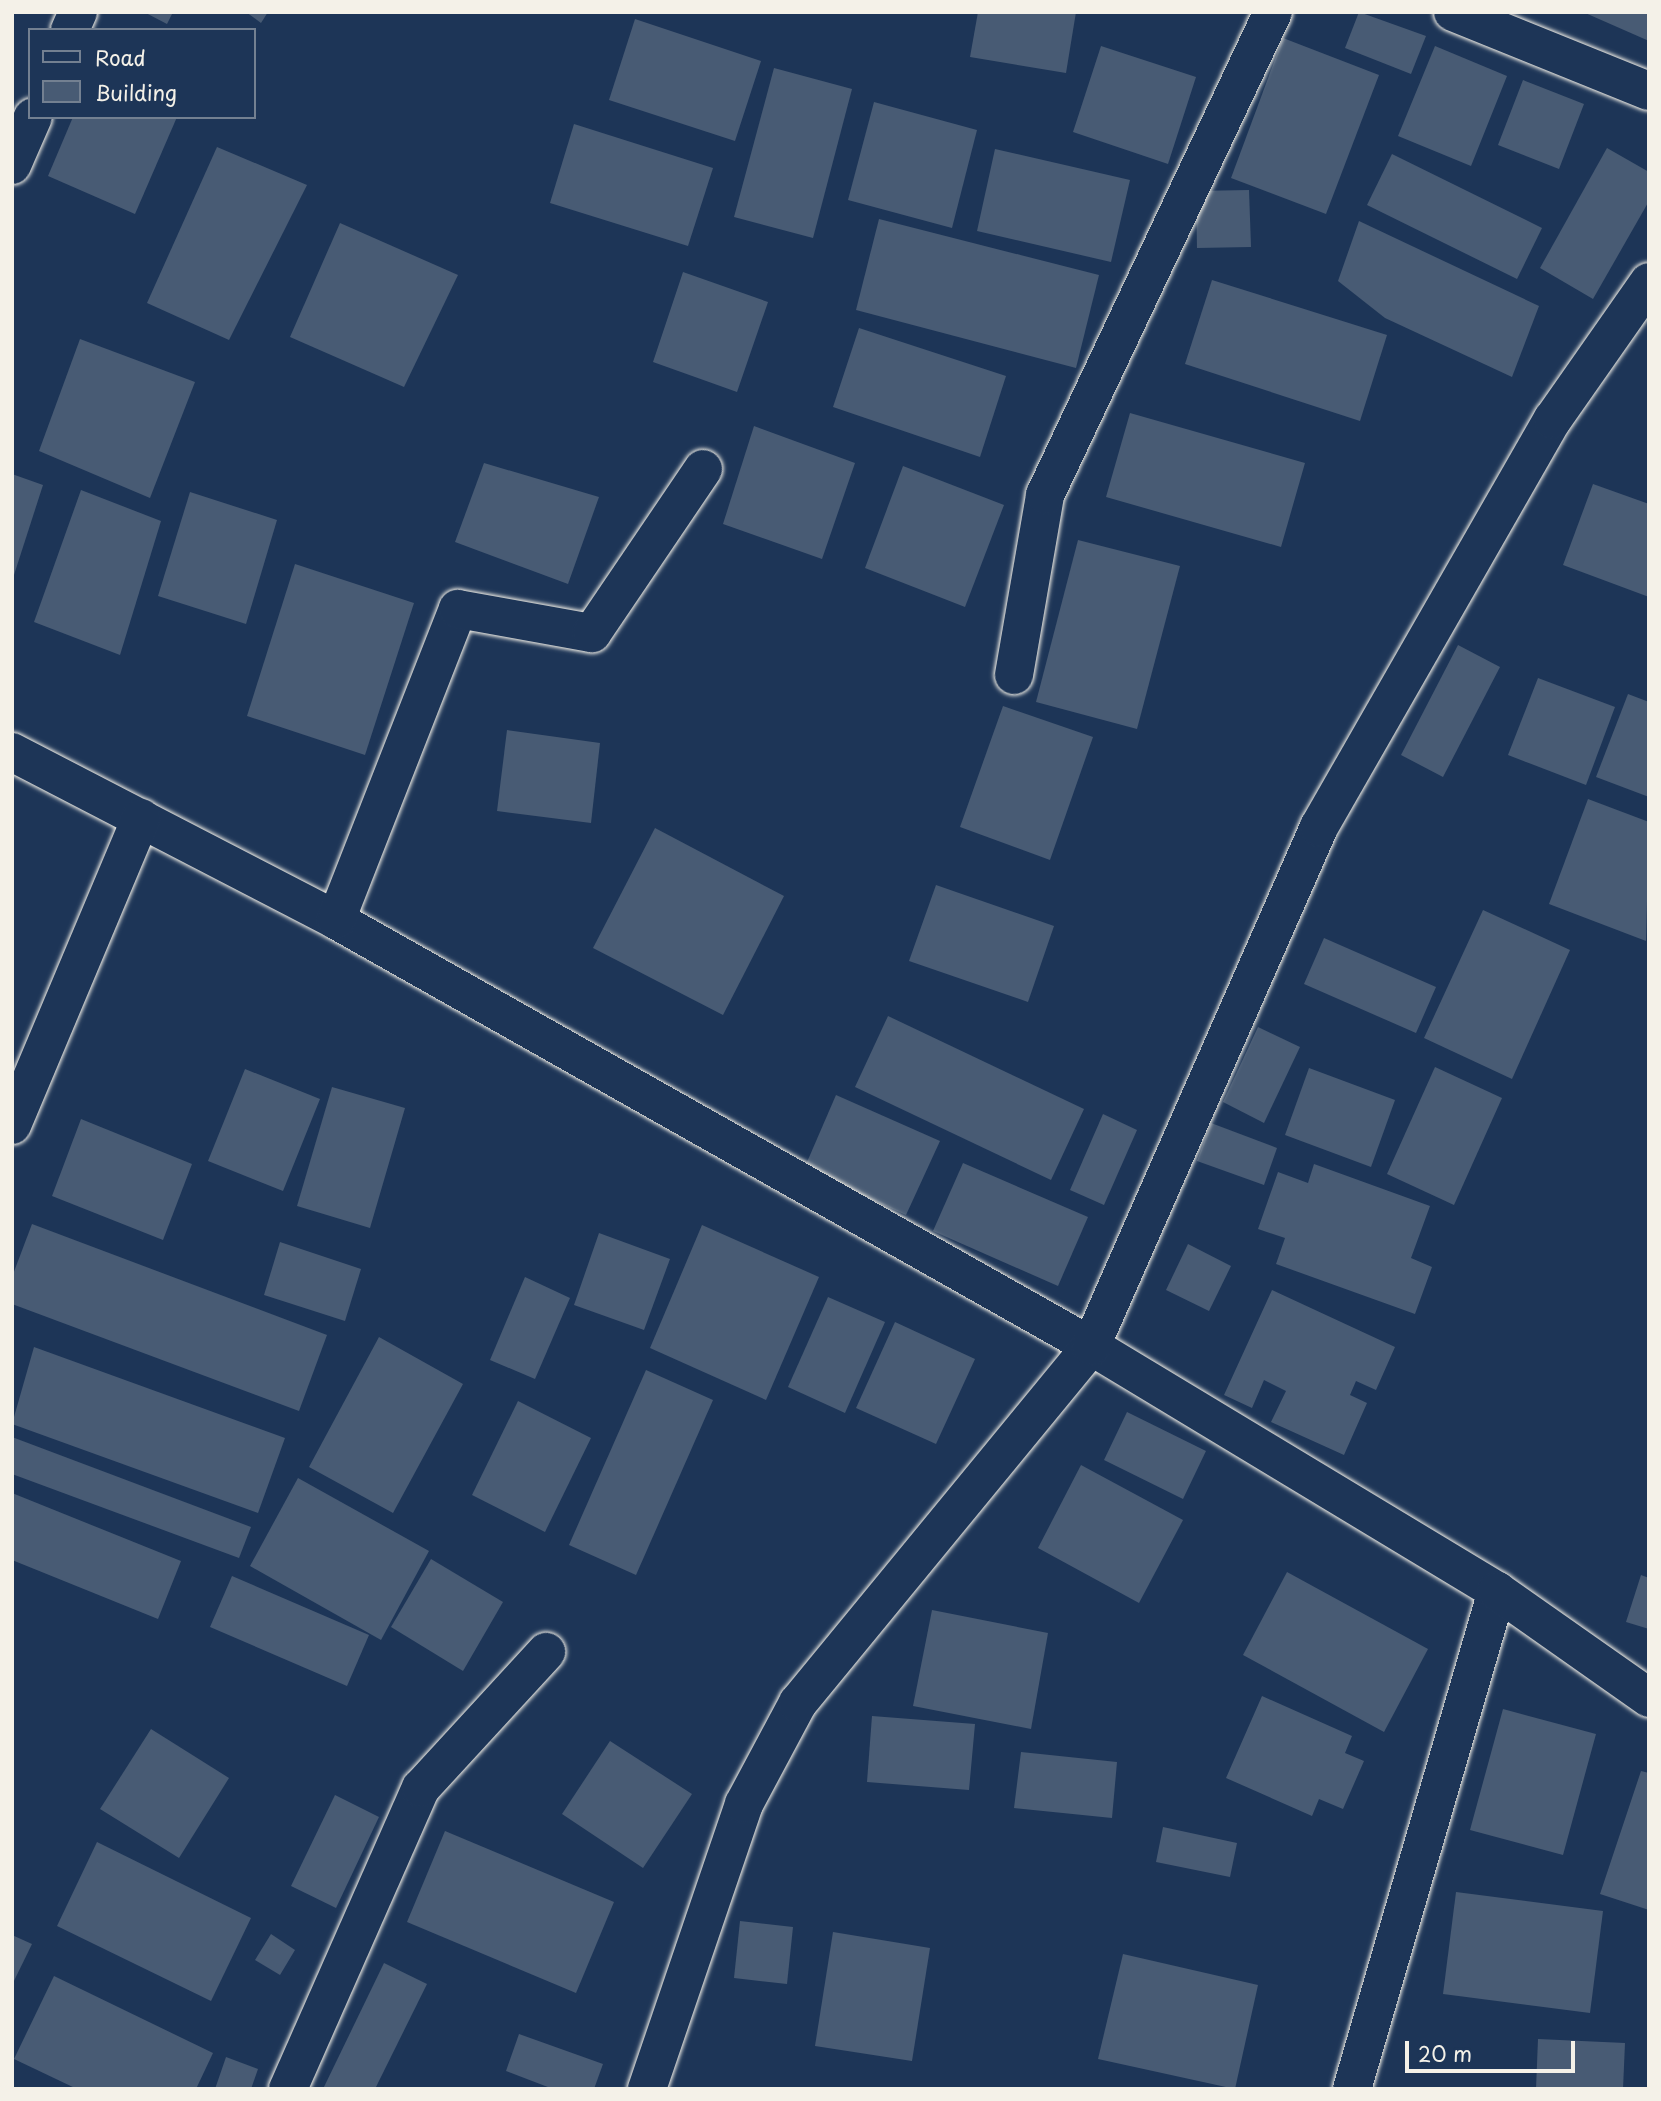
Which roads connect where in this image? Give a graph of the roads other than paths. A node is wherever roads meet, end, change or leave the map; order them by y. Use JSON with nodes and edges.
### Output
{"nodes":[{"id":1,"x":78,"y":12,"type":"edge"},
{"id":2,"x":1273,"y":12,"type":"edge"},
{"id":3,"x":1453,"y":12,"type":"edge"},
{"id":4,"x":71,"y":28,"type":"edge"},
{"id":5,"x":1649,"y":91,"type":"edge"},
{"id":6,"x":32,"y":119,"type":"edge"},
{"id":7,"x":12,"y":165,"type":"edge"},
{"id":8,"x":1649,"y":282,"type":"edge"},
{"id":9,"x":704,"y":469,"type":"dead end"},
{"id":10,"x":1014,"y":675,"type":"dead end"},
{"id":11,"x":12,"y":752,"type":"edge"},
{"id":12,"x":141,"y":817,"type":"junction"},
{"id":13,"x":337,"y":920,"type":"junction"},
{"id":14,"x":12,"y":1125,"type":"edge"},
{"id":15,"x":1091,"y":1346,"type":"junction"},
{"id":16,"x":1497,"y":1591,"type":"junction"},
{"id":17,"x":546,"y":1652,"type":"dead end"},
{"id":18,"x":1649,"y":1698,"type":"edge"},
{"id":19,"x":288,"y":2089,"type":"edge"},
{"id":20,"x":647,"y":2089,"type":"edge"},
{"id":21,"x":1352,"y":2089,"type":"edge"}],
"edges":[{"from":1,"to":4,"type":"street"},
{"from":2,"to":10,"type":"street"},
{"from":3,"to":5,"type":"street"},
{"from":6,"to":7,"type":"street"},
{"from":8,"to":15,"type":"street"},
{"from":9,"to":13,"type":"street"},
{"from":11,"to":12,"type":"street"},
{"from":12,"to":13,"type":"street"},
{"from":12,"to":14,"type":"street"},
{"from":13,"to":15,"type":"street"},
{"from":15,"to":16,"type":"street"},
{"from":15,"to":20,"type":"street"},
{"from":16,"to":18,"type":"street"},
{"from":16,"to":21,"type":"street"},
{"from":17,"to":19,"type":"street"}]}
